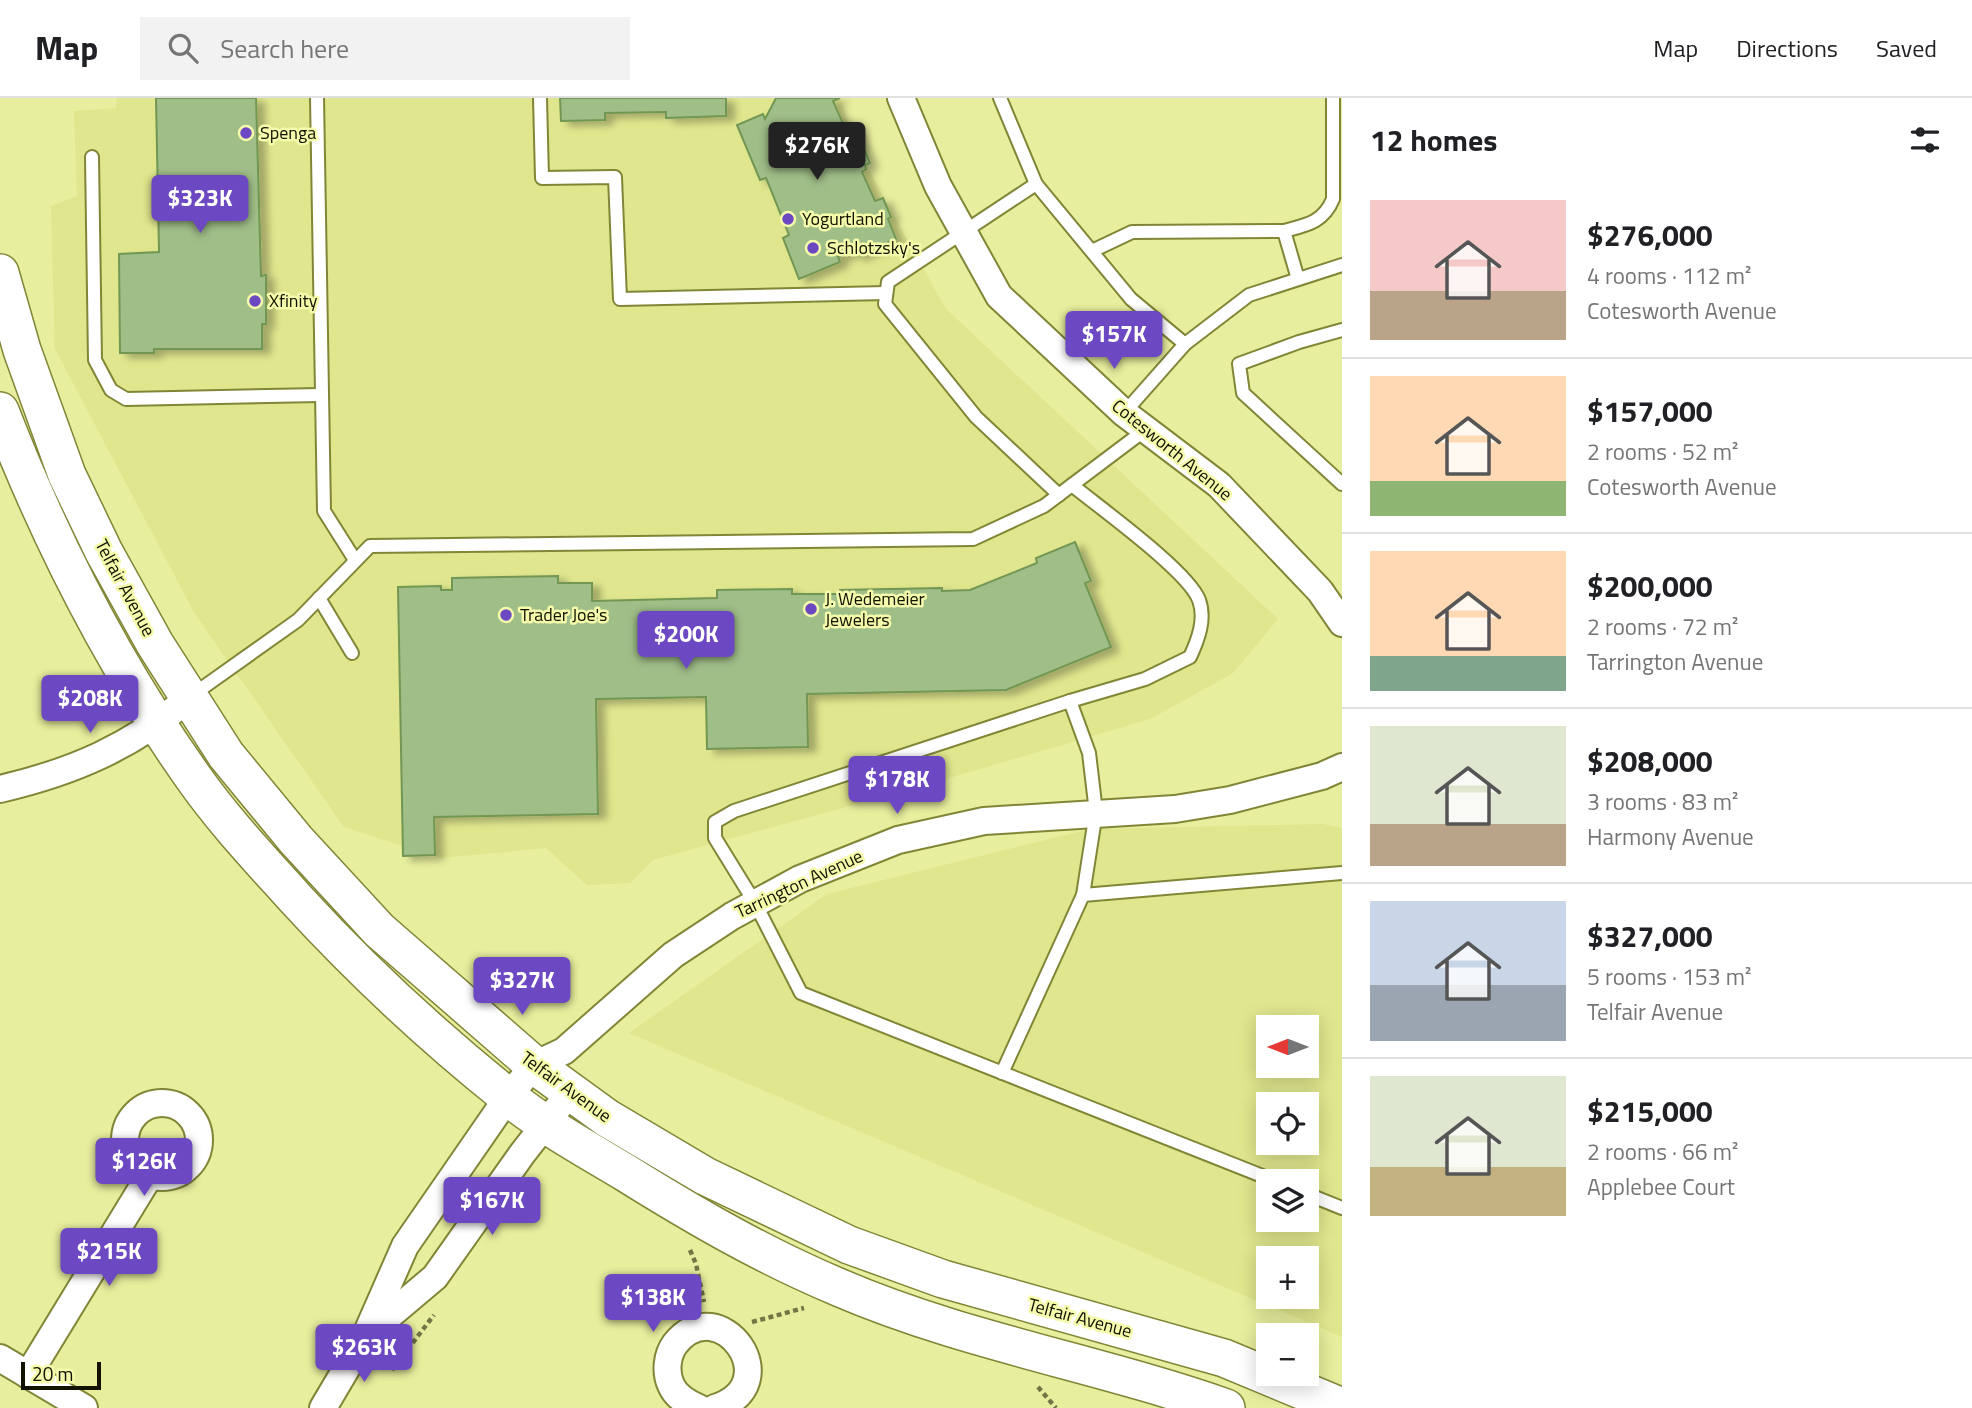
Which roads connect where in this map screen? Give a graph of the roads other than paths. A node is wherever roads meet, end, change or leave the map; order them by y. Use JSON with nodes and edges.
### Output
{"nodes":[{"id":1,"x":317,"y":98,"type":"edge"},
{"id":2,"x":540,"y":98,"type":"edge"},
{"id":3,"x":901,"y":98,"type":"edge"},
{"id":4,"x":1000,"y":98,"type":"edge"},
{"id":5,"x":1333,"y":98,"type":"edge"},
{"id":6,"x":92,"y":157,"type":"dead end"},
{"id":7,"x":1037,"y":184,"type":"junction"},
{"id":8,"x":1284,"y":231,"type":"junction"},
{"id":9,"x":964,"y":232,"type":"junction"},
{"id":10,"x":1092,"y":251,"type":"junction"},
{"id":11,"x":1342,"y":265,"type":"edge"},
{"id":12,"x":0,"y":273,"type":"edge"},
{"id":13,"x":1298,"y":279,"type":"junction"},
{"id":14,"x":886,"y":293,"type":"junction"},
{"id":15,"x":1342,"y":330,"type":"edge"},
{"id":16,"x":1185,"y":344,"type":"junction"},
{"id":17,"x":320,"y":395,"type":"junction"},
{"id":18,"x":0,"y":411,"type":"edge"},
{"id":19,"x":1124,"y":413,"type":"junction"},
{"id":20,"x":1145,"y":430,"type":"junction"},
{"id":21,"x":1342,"y":484,"type":"edge"},
{"id":22,"x":1072,"y":485,"type":"junction"},
{"id":23,"x":1059,"y":495,"type":"junction"},
{"id":24,"x":355,"y":560,"type":"junction"},
{"id":25,"x":319,"y":598,"type":"junction"},
{"id":26,"x":1342,"y":623,"type":"edge"},
{"id":27,"x":352,"y":653,"type":"dead end"},
{"id":28,"x":189,"y":698,"type":"junction"},
{"id":29,"x":1070,"y":701,"type":"junction"},
{"id":30,"x":158,"y":724,"type":"junction"},
{"id":31,"x":1342,"y":767,"type":"edge"},
{"id":32,"x":0,"y":789,"type":"edge"},
{"id":33,"x":1096,"y":812,"type":"junction"},
{"id":34,"x":1342,"y":873,"type":"edge"},
{"id":35,"x":1083,"y":895,"type":"junction"},
{"id":36,"x":755,"y":903,"type":"junction"},
{"id":37,"x":534,"y":1065,"type":"junction"},
{"id":38,"x":1002,"y":1073,"type":"junction"},
{"id":39,"x":570,"y":1091,"type":"junction"},
{"id":40,"x":508,"y":1097,"type":"junction"},
{"id":41,"x":546,"y":1124,"type":"junction"},
{"id":42,"x":1256,"y":1173,"type":"edge"},
{"id":43,"x":150,"y":1175,"type":"dead end"},
{"id":44,"x":1319,"y":1199,"type":"edge"},
{"id":45,"x":1342,"y":1208,"type":"edge"},
{"id":46,"x":365,"y":1337,"type":"junction"},
{"id":47,"x":0,"y":1359,"type":"edge"},
{"id":48,"x":28,"y":1375,"type":"junction"},
{"id":49,"x":689,"y":1406,"type":"edge"},
{"id":50,"x":1342,"y":1407,"type":"edge"},
{"id":51,"x":84,"y":1408,"type":"edge"},
{"id":52,"x":323,"y":1408,"type":"edge"},
{"id":53,"x":715,"y":1408,"type":"edge"},
{"id":54,"x":1226,"y":1408,"type":"edge"}],
"edges":[{"from":1,"to":17,"type":"lane"},
{"from":2,"to":14,"type":"lane"},
{"from":3,"to":9,"type":"street","name":"Cotesworth Avenue"},
{"from":4,"to":7,"type":"lane"},
{"from":5,"to":8,"type":"lane"},
{"from":6,"to":17,"type":"lane"},
{"from":7,"to":9,"type":"lane"},
{"from":7,"to":10,"type":"lane"},
{"from":8,"to":10,"type":"lane"},
{"from":8,"to":13,"type":"lane"},
{"from":9,"to":14,"type":"lane"},
{"from":9,"to":19,"type":"street","name":"Cotesworth Avenue"},
{"from":10,"to":16,"type":"lane"},
{"from":11,"to":13,"type":"lane"},
{"from":12,"to":28,"type":"street","name":"Telfair Avenue"},
{"from":13,"to":16,"type":"lane"},
{"from":14,"to":23,"type":"lane"},
{"from":15,"to":21,"type":"lane"},
{"from":16,"to":19,"type":"lane"},
{"from":17,"to":24,"type":"lane"},
{"from":18,"to":30,"type":"street"},
{"from":19,"to":20,"type":"street","name":"Cotesworth Avenue"},
{"from":20,"to":22,"type":"lane"},
{"from":20,"to":26,"type":"street","name":"Cotesworth Avenue"},
{"from":22,"to":23,"type":"lane"},
{"from":22,"to":29,"type":"lane"},
{"from":23,"to":24,"type":"lane"},
{"from":24,"to":25,"type":"lane"},
{"from":25,"to":27,"type":"lane"},
{"from":25,"to":28,"type":"lane"},
{"from":28,"to":30,"type":"street"},
{"from":28,"to":37,"type":"street","name":"Telfair Avenue"},
{"from":29,"to":33,"type":"lane"},
{"from":29,"to":36,"type":"lane"},
{"from":30,"to":32,"type":"street"},
{"from":30,"to":40,"type":"street"},
{"from":31,"to":33,"type":"street","name":"Tarrington Avenue"},
{"from":33,"to":35,"type":"lane"},
{"from":33,"to":36,"type":"street","name":"Tarrington Avenue"},
{"from":34,"to":35,"type":"lane"},
{"from":35,"to":38,"type":"lane"},
{"from":36,"to":37,"type":"street","name":"Tarrington Avenue"},
{"from":36,"to":38,"type":"lane"},
{"from":37,"to":39,"type":"street","name":"Telfair Avenue"},
{"from":37,"to":40,"type":"street","name":"Tarrington Avenue"},
{"from":38,"to":42,"type":"lane"},
{"from":39,"to":41,"type":"street","name":"Tarrington Avenue"},
{"from":39,"to":50,"type":"street","name":"Telfair Avenue"},
{"from":40,"to":41,"type":"street"},
{"from":40,"to":46,"type":"street","name":"Tarrington Avenue"},
{"from":41,"to":46,"type":"street","name":"Tarrington Avenue"},
{"from":41,"to":54,"type":"street"},
{"from":43,"to":48,"type":"street"},
{"from":44,"to":45,"type":"lane"},
{"from":46,"to":52,"type":"street","name":"Tarrington Avenue"},
{"from":47,"to":48,"type":"street"},
{"from":48,"to":51,"type":"street"},
{"from":49,"to":53,"type":"street"}]}
